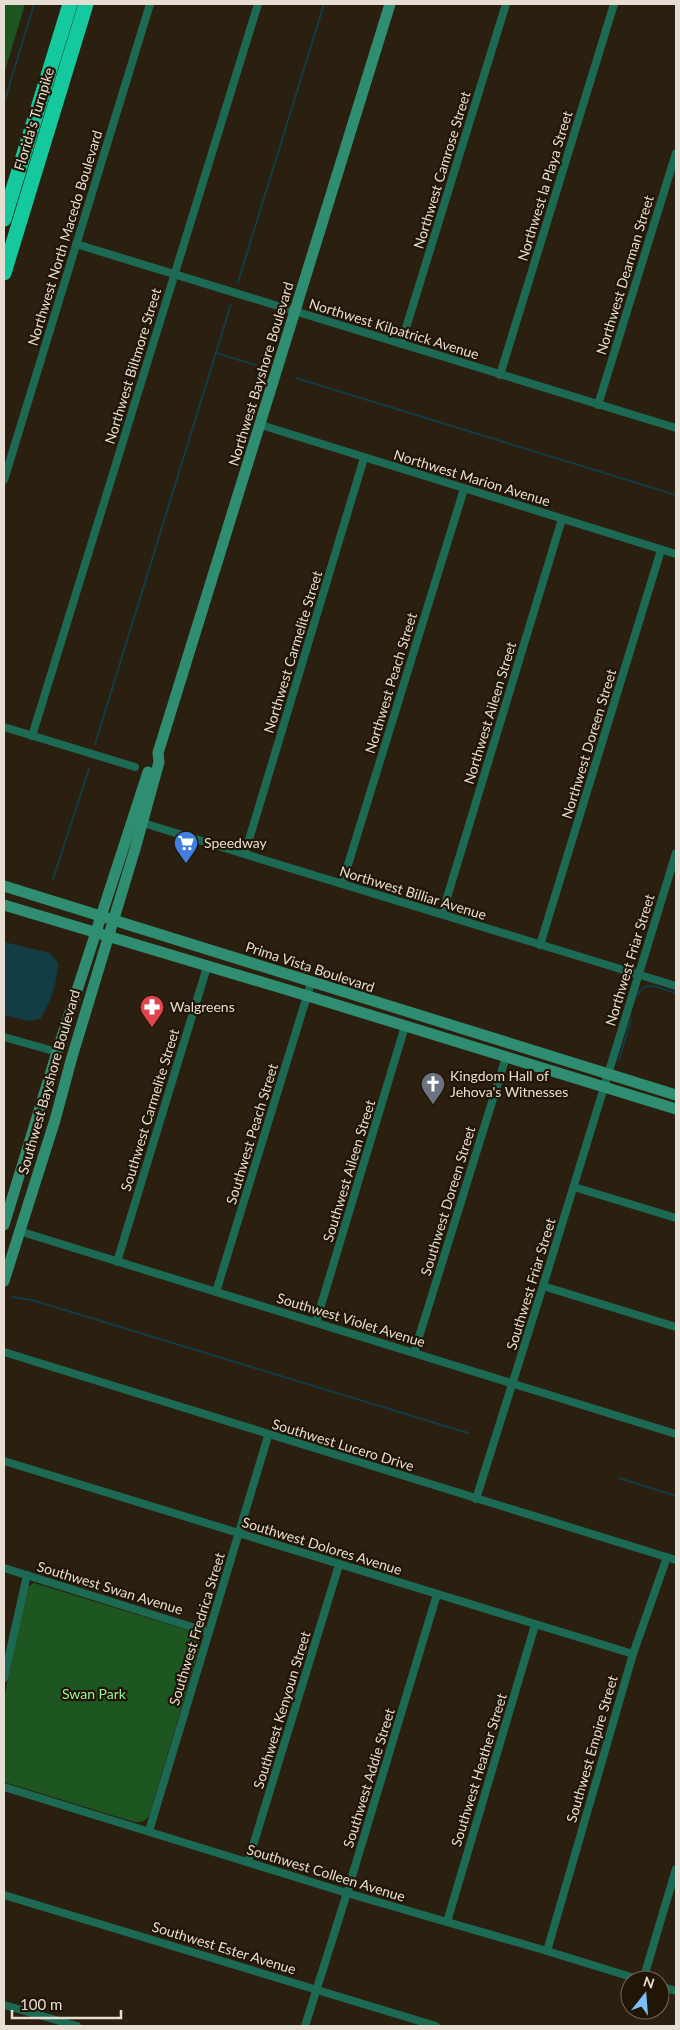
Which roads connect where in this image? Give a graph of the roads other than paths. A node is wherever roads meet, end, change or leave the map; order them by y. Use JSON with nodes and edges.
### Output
{"nodes":[{"id":1,"x":70,"y":4,"type":"edge"},
{"id":2,"x":86,"y":4,"type":"edge"},
{"id":3,"x":150,"y":4,"type":"edge"},
{"id":4,"x":258,"y":4,"type":"edge"},
{"id":5,"x":390,"y":4,"type":"edge"},
{"id":6,"x":506,"y":4,"type":"edge"},
{"id":7,"x":614,"y":4,"type":"edge"},
{"id":8,"x":676,"y":153,"type":"edge"},
{"id":9,"x":4,"y":219,"type":"edge"},
{"id":10,"x":76,"y":244,"type":"junction"},
{"id":11,"x":4,"y":273,"type":"edge"},
{"id":12,"x":175,"y":274,"type":"junction"},
{"id":13,"x":295,"y":312,"type":"junction"},
{"id":14,"x":401,"y":344,"type":"junction"},
{"id":15,"x":500,"y":375,"type":"junction"},
{"id":16,"x":598,"y":405,"type":"junction"},
{"id":17,"x":261,"y":425,"type":"junction"},
{"id":18,"x":676,"y":428,"type":"edge"},
{"id":19,"x":364,"y":458,"type":"junction"},
{"id":20,"x":4,"y":480,"type":"edge"},
{"id":21,"x":464,"y":489,"type":"junction"},
{"id":22,"x":562,"y":519,"type":"junction"},
{"id":23,"x":662,"y":550,"type":"junction"},
{"id":24,"x":676,"y":554,"type":"edge"},
{"id":25,"x":4,"y":727,"type":"edge"},
{"id":26,"x":32,"y":736,"type":"junction"},
{"id":27,"x":158,"y":753,"type":"junction"},
{"id":28,"x":135,"y":766,"type":"dead end"},
{"id":29,"x":143,"y":823,"type":"junction"},
{"id":30,"x":244,"y":853,"type":"junction"},
{"id":31,"x":676,"y":853,"type":"edge"},
{"id":32,"x":342,"y":884,"type":"junction"},
{"id":33,"x":4,"y":886,"type":"edge"},
{"id":34,"x":4,"y":905,"type":"edge"},
{"id":35,"x":442,"y":914,"type":"junction"},
{"id":36,"x":102,"y":916,"type":"junction"},
{"id":37,"x":114,"y":920,"type":"junction"},
{"id":38,"x":96,"y":932,"type":"junction"},
{"id":39,"x":108,"y":936,"type":"junction"},
{"id":40,"x":540,"y":945,"type":"junction"},
{"id":41,"x":207,"y":966,"type":"junction"},
{"id":42,"x":638,"y":975,"type":"junction"},
{"id":43,"x":312,"y":983,"type":"junction"},
{"id":44,"x":676,"y":986,"type":"edge"},
{"id":45,"x":308,"y":996,"type":"junction"},
{"id":46,"x":405,"y":1026,"type":"junction"},
{"id":47,"x":4,"y":1037,"type":"edge"},
{"id":48,"x":57,"y":1052,"type":"junction"},
{"id":49,"x":506,"y":1057,"type":"junction"},
{"id":50,"x":608,"y":1075,"type":"junction"},
{"id":51,"x":605,"y":1088,"type":"junction"},
{"id":52,"x":676,"y":1095,"type":"edge"},
{"id":53,"x":676,"y":1109,"type":"edge"},
{"id":54,"x":39,"y":1111,"type":"junction"},
{"id":55,"x":37,"y":1178,"type":"junction"},
{"id":56,"x":18,"y":1180,"type":"junction"},
{"id":57,"x":574,"y":1187,"type":"junction"},
{"id":58,"x":676,"y":1218,"type":"edge"},
{"id":59,"x":4,"y":1225,"type":"edge"},
{"id":60,"x":19,"y":1232,"type":"junction"},
{"id":61,"x":14,"y":1249,"type":"junction"},
{"id":62,"x":117,"y":1262,"type":"junction"},
{"id":63,"x":4,"y":1281,"type":"edge"},
{"id":64,"x":543,"y":1286,"type":"junction"},
{"id":65,"x":216,"y":1292,"type":"junction"},
{"id":66,"x":316,"y":1322,"type":"junction"},
{"id":67,"x":676,"y":1327,"type":"edge"},
{"id":68,"x":4,"y":1352,"type":"edge"},
{"id":69,"x":414,"y":1352,"type":"junction"},
{"id":70,"x":513,"y":1384,"type":"junction"},
{"id":71,"x":676,"y":1434,"type":"edge"},
{"id":72,"x":268,"y":1436,"type":"junction"},
{"id":73,"x":4,"y":1461,"type":"edge"},
{"id":74,"x":476,"y":1499,"type":"junction"},
{"id":75,"x":239,"y":1535,"type":"junction"},
{"id":76,"x":667,"y":1557,"type":"junction"},
{"id":77,"x":676,"y":1560,"type":"edge"},
{"id":78,"x":339,"y":1565,"type":"junction"},
{"id":79,"x":4,"y":1568,"type":"edge"},
{"id":80,"x":27,"y":1575,"type":"junction"},
{"id":81,"x":437,"y":1594,"type":"junction"},
{"id":82,"x":535,"y":1625,"type":"junction"},
{"id":83,"x":208,"y":1632,"type":"junction"},
{"id":84,"x":633,"y":1654,"type":"junction"},
{"id":85,"x":4,"y":1678,"type":"edge"},
{"id":86,"x":4,"y":1787,"type":"edge"},
{"id":87,"x":149,"y":1831,"type":"junction"},
{"id":88,"x":248,"y":1862,"type":"junction"},
{"id":89,"x":676,"y":1869,"type":"edge"},
{"id":90,"x":347,"y":1893,"type":"junction"},
{"id":91,"x":4,"y":1895,"type":"edge"},
{"id":92,"x":447,"y":1922,"type":"junction"},
{"id":93,"x":547,"y":1951,"type":"junction"},
{"id":94,"x":645,"y":1970,"type":"edge"},
{"id":95,"x":620,"y":1973,"type":"edge"},
{"id":96,"x":316,"y":1990,"type":"junction"},
{"id":97,"x":4,"y":2004,"type":"edge"},
{"id":98,"x":77,"y":2026,"type":"edge"},
{"id":99,"x":304,"y":2026,"type":"edge"},
{"id":100,"x":436,"y":2026,"type":"edge"}],
"edges":[{"from":1,"to":9,"type":"highway","name":"Florida's Turnpike"},
{"from":2,"to":11,"type":"highway","name":"Florida's Turnpike"},
{"from":3,"to":10,"type":"street","name":"Northwest North Macedo Boulevard"},
{"from":4,"to":12,"type":"street","name":"Northwest Biltmore Street"},
{"from":5,"to":13,"type":"main road","name":"Northwest Bayshore Boulevard"},
{"from":6,"to":14,"type":"street","name":"Northwest Camrose Street"},
{"from":7,"to":15,"type":"street","name":"Northwest la Playa Street"},
{"from":8,"to":16,"type":"street","name":"Northwest Dearman Street"},
{"from":10,"to":12,"type":"street","name":"Northwest Kilpatrick Avenue"},
{"from":10,"to":20,"type":"street","name":"Northwest North Macedo Boulevard"},
{"from":12,"to":13,"type":"street","name":"Northwest Kilpatrick Avenue"},
{"from":12,"to":26,"type":"street","name":"Northwest Biltmore Street"},
{"from":13,"to":14,"type":"street","name":"Northwest Kilpatrick Avenue"},
{"from":13,"to":17,"type":"main road","name":"Northwest Bayshore Boulevard"},
{"from":14,"to":15,"type":"street","name":"Northwest Kilpatrick Avenue"},
{"from":15,"to":16,"type":"street","name":"Northwest Kilpatrick Avenue"},
{"from":16,"to":18,"type":"street","name":"Northwest Kilpatrick Avenue"},
{"from":17,"to":19,"type":"street","name":"Northwest Marion Avenue"},
{"from":17,"to":27,"type":"main road","name":"Northwest Bayshore Boulevard"},
{"from":19,"to":21,"type":"street","name":"Northwest Marion Avenue"},
{"from":19,"to":30,"type":"street","name":"Northwest Carmelite Street"},
{"from":21,"to":22,"type":"street","name":"Northwest Marion Avenue"},
{"from":21,"to":32,"type":"street","name":"Northwest Peach Street"},
{"from":22,"to":23,"type":"street","name":"Northwest Marion Avenue"},
{"from":22,"to":35,"type":"street","name":"Northwest Aileen Street"},
{"from":23,"to":24,"type":"street","name":"Northwest Marion Avenue"},
{"from":23,"to":40,"type":"street","name":"Northwest Doreen Street"},
{"from":25,"to":26,"type":"street"},
{"from":26,"to":28,"type":"street"},
{"from":27,"to":29,"type":"main road","name":"Northwest Bayshore Boulevard"},
{"from":27,"to":36,"type":"main road","name":"Northwest Bayshore Boulevard"},
{"from":29,"to":30,"type":"street","name":"Northwest Billiar Avenue"},
{"from":29,"to":37,"type":"main road","name":"Northwest Bayshore Boulevard"},
{"from":30,"to":32,"type":"street","name":"Northwest Billiar Avenue"},
{"from":31,"to":42,"type":"street","name":"Northwest Friar Street"},
{"from":32,"to":35,"type":"street","name":"Northwest Billiar Avenue"},
{"from":33,"to":36,"type":"main road","name":"Prima Vista Boulevard"},
{"from":34,"to":38,"type":"main road","name":"Prima Vista Boulevard"},
{"from":35,"to":40,"type":"street","name":"Northwest Billiar Avenue"},
{"from":36,"to":37,"type":"main road","name":"Prima Vista Boulevard"},
{"from":36,"to":38,"type":"main road","name":"Southwest Bayshore Boulevard"},
{"from":37,"to":39,"type":"main road","name":"Southwest Bayshore Boulevard"},
{"from":37,"to":43,"type":"main road","name":"Prima Vista Boulevard"},
{"from":38,"to":39,"type":"main road","name":"Prima Vista Boulevard"},
{"from":38,"to":48,"type":"main road","name":"Southwest Bayshore Boulevard"},
{"from":39,"to":41,"type":"main road","name":"Prima Vista Boulevard"},
{"from":39,"to":55,"type":"main road","name":"Southwest Bayshore Boulevard"},
{"from":40,"to":42,"type":"street","name":"Northwest Billiar Avenue"},
{"from":41,"to":45,"type":"main road","name":"Prima Vista Boulevard"},
{"from":41,"to":62,"type":"street","name":"Southwest Carmelite Street"},
{"from":42,"to":44,"type":"street","name":"Northwest Billiar Avenue"},
{"from":42,"to":50,"type":"street","name":"Northwest Friar Street"},
{"from":43,"to":45,"type":"street","name":"Southwest Peach Street"},
{"from":43,"to":50,"type":"main road","name":"Prima Vista Boulevard"},
{"from":45,"to":46,"type":"main road","name":"Prima Vista Boulevard"},
{"from":45,"to":65,"type":"street","name":"Southwest Peach Street"},
{"from":46,"to":49,"type":"main road","name":"Prima Vista Boulevard"},
{"from":46,"to":66,"type":"street","name":"Southwest Aileen Street"},
{"from":47,"to":48,"type":"street"},
{"from":48,"to":54,"type":"main road","name":"Southwest Bayshore Boulevard"},
{"from":49,"to":51,"type":"main road","name":"Prima Vista Boulevard"},
{"from":49,"to":69,"type":"street","name":"Southwest Doreen Street"},
{"from":50,"to":51,"type":"street","name":"Southwest Friar Street"},
{"from":50,"to":52,"type":"main road","name":"Prima Vista Boulevard"},
{"from":51,"to":53,"type":"main road","name":"Prima Vista Boulevard"},
{"from":51,"to":57,"type":"street","name":"Southwest Friar Street"},
{"from":54,"to":55,"type":"main road"},
{"from":54,"to":56,"type":"main road","name":"Southwest Bayshore Boulevard"},
{"from":55,"to":60,"type":"main road","name":"Southwest Bayshore Boulevard"},
{"from":56,"to":59,"type":"main road","name":"Southwest Bayshore Boulevard"},
{"from":56,"to":61,"type":"main road"},
{"from":57,"to":58,"type":"street"},
{"from":57,"to":64,"type":"street","name":"Southwest Friar Street"},
{"from":60,"to":61,"type":"main road","name":"Southwest Bayshore Boulevard"},
{"from":60,"to":62,"type":"street","name":"Southwest Violet Avenue"},
{"from":61,"to":63,"type":"main road","name":"Southwest Bayshore Boulevard"},
{"from":62,"to":65,"type":"street","name":"Southwest Violet Avenue"},
{"from":64,"to":67,"type":"street"},
{"from":64,"to":70,"type":"street","name":"Southwest Friar Street"},
{"from":65,"to":66,"type":"street","name":"Southwest Violet Avenue"},
{"from":66,"to":69,"type":"street","name":"Southwest Violet Avenue"},
{"from":68,"to":72,"type":"street","name":"Southwest Lucero Drive"},
{"from":69,"to":70,"type":"street","name":"Southwest Violet Avenue"},
{"from":70,"to":71,"type":"street","name":"Southwest Violet Avenue"},
{"from":70,"to":74,"type":"street","name":"Southwest Friar Street"},
{"from":72,"to":74,"type":"street","name":"Southwest Lucero Drive"},
{"from":72,"to":75,"type":"street","name":"Southwest Fredrica Street"},
{"from":73,"to":75,"type":"street","name":"Southwest Dolores Avenue"},
{"from":74,"to":76,"type":"street","name":"Southwest Lucero Drive"},
{"from":75,"to":78,"type":"street","name":"Southwest Dolores Avenue"},
{"from":75,"to":83,"type":"street","name":"Southwest Fredrica Street"},
{"from":76,"to":77,"type":"street","name":"Southwest Lucero Drive"},
{"from":76,"to":84,"type":"street","name":"Southwest Empire Street"},
{"from":78,"to":81,"type":"street","name":"Southwest Dolores Avenue"},
{"from":78,"to":88,"type":"street","name":"Southwest Kenyoun Street"},
{"from":79,"to":80,"type":"street","name":"Southwest Swan Avenue"},
{"from":80,"to":83,"type":"street","name":"Southwest Swan Avenue"},
{"from":80,"to":85,"type":"street"},
{"from":81,"to":82,"type":"street","name":"Southwest Dolores Avenue"},
{"from":81,"to":90,"type":"street","name":"Southwest Addie Street"},
{"from":82,"to":84,"type":"street","name":"Southwest Dolores Avenue"},
{"from":82,"to":92,"type":"street","name":"Southwest Heather Street"},
{"from":83,"to":87,"type":"street","name":"Southwest Fredrica Street"},
{"from":84,"to":93,"type":"street","name":"Southwest Empire Street"},
{"from":86,"to":87,"type":"street","name":"Southwest Colleen Avenue"},
{"from":87,"to":88,"type":"street","name":"Southwest Colleen Avenue"},
{"from":88,"to":90,"type":"street","name":"Southwest Colleen Avenue"},
{"from":89,"to":94,"type":"street"},
{"from":90,"to":92,"type":"street","name":"Southwest Colleen Avenue"},
{"from":90,"to":96,"type":"street","name":"Southwest Addie Street"},
{"from":91,"to":96,"type":"street","name":"Southwest Ester Avenue"},
{"from":92,"to":93,"type":"street","name":"Southwest Colleen Avenue"},
{"from":93,"to":95,"type":"street","name":"Southwest Colleen Avenue"},
{"from":96,"to":99,"type":"street","name":"Southwest Addie Street"},
{"from":96,"to":100,"type":"street","name":"Southwest Ester Avenue"},
{"from":97,"to":98,"type":"street"}]}
